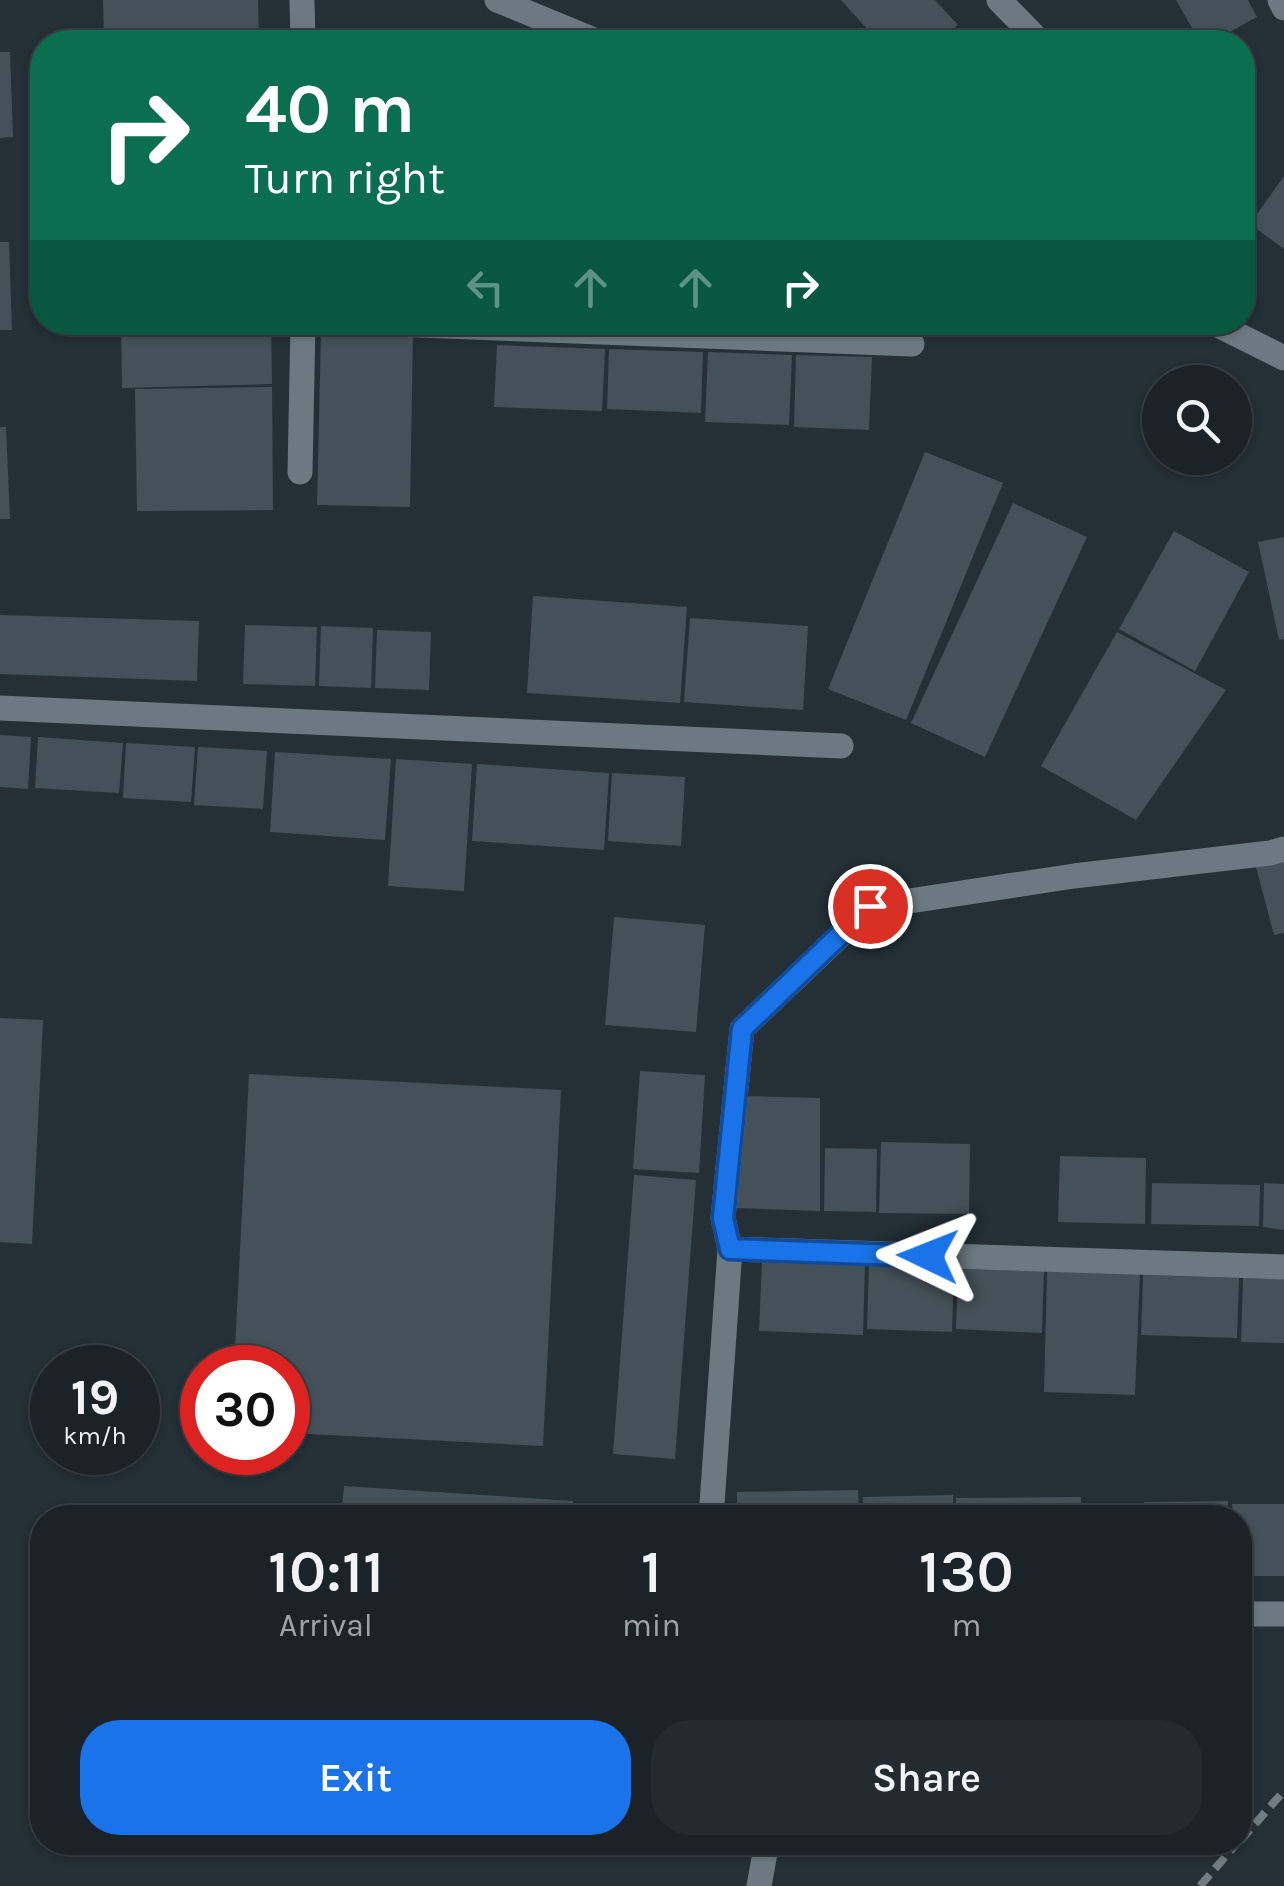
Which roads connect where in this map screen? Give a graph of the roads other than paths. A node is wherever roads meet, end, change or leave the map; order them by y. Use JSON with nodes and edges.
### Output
{"nodes":[{"id":1,"x":302,"y":0,"type":"edge"},
{"id":2,"x":497,"y":0,"type":"edge"},
{"id":3,"x":999,"y":0,"type":"edge"},
{"id":4,"x":1280,"y":0,"type":"edge"},
{"id":5,"x":1284,"y":8,"type":"edge"},
{"id":6,"x":302,"y":30,"type":"edge"},
{"id":7,"x":570,"y":30,"type":"edge"},
{"id":8,"x":1028,"y":30,"type":"edge"},
{"id":9,"x":303,"y":335,"type":"edge"},
{"id":10,"x":678,"y":335,"type":"edge"},
{"id":11,"x":1238,"y":335,"type":"edge"},
{"id":12,"x":912,"y":344,"type":"dead end"},
{"id":13,"x":1284,"y":358,"type":"edge"},
{"id":14,"x":300,"y":472,"type":"dead end"},
{"id":15,"x":0,"y":708,"type":"edge"},
{"id":16,"x":841,"y":746,"type":"dead end"},
{"id":17,"x":1284,"y":848,"type":"edge"},
{"id":18,"x":730,"y":1249,"type":"junction"},
{"id":19,"x":1284,"y":1267,"type":"edge"},
{"id":20,"x":712,"y":1505,"type":"edge"},
{"id":21,"x":1252,"y":1614,"type":"edge"},
{"id":22,"x":1284,"y":1614,"type":"edge"},
{"id":23,"x":765,"y":1855,"type":"edge"},
{"id":24,"x":759,"y":1886,"type":"edge"}],
"edges":[{"from":1,"to":6,"type":"street"},
{"from":2,"to":7,"type":"street"},
{"from":3,"to":8,"type":"street"},
{"from":4,"to":5,"type":"street"},
{"from":9,"to":14,"type":"street"},
{"from":10,"to":12,"type":"street"},
{"from":11,"to":13,"type":"street"},
{"from":15,"to":16,"type":"street"},
{"from":17,"to":18,"type":"street"},
{"from":18,"to":19,"type":"street"},
{"from":18,"to":20,"type":"street"},
{"from":21,"to":22,"type":"street"},
{"from":23,"to":24,"type":"street"}]}
